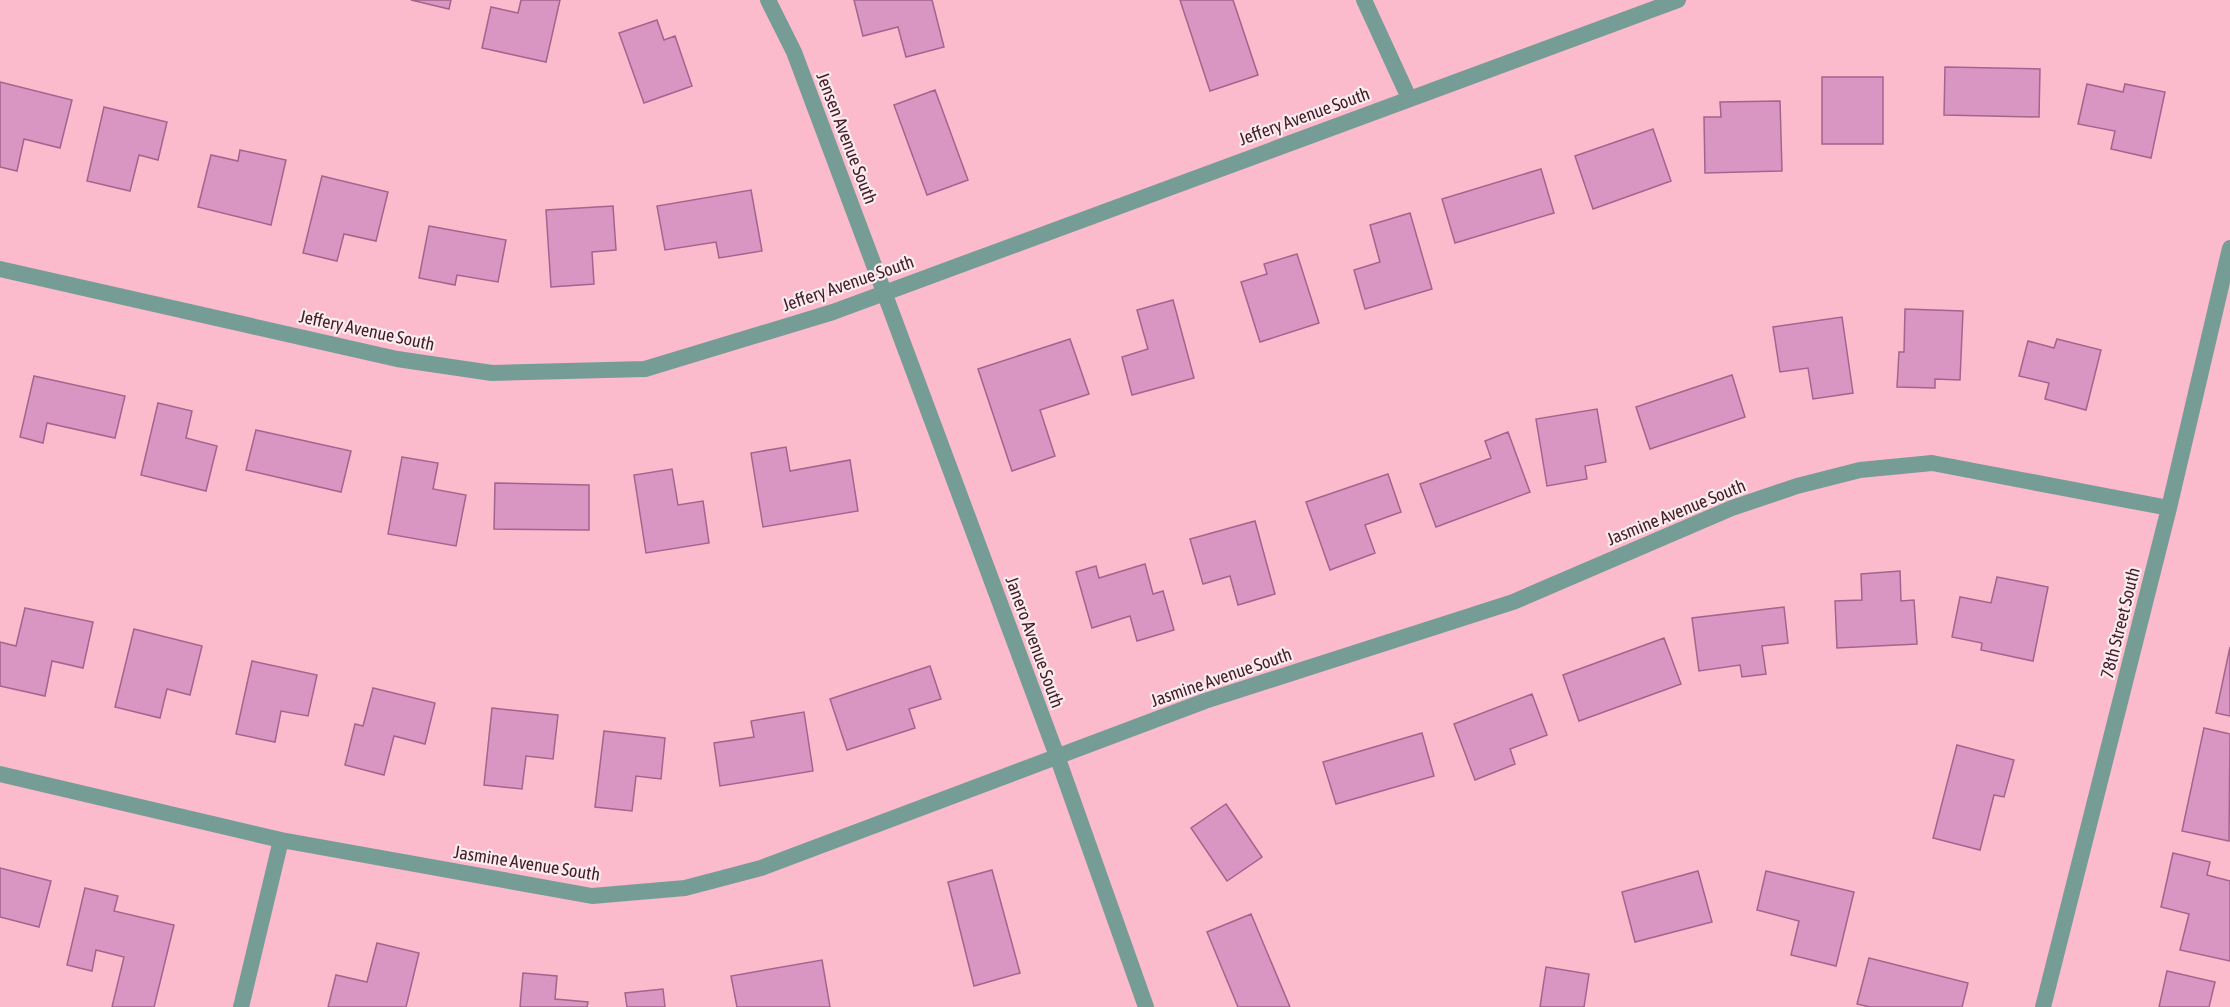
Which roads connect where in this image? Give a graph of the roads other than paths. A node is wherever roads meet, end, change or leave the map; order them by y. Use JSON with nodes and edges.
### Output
{"nodes":[{"id":1,"x":768,"y":0,"type":"edge"},
{"id":2,"x":1364,"y":0,"type":"edge"},
{"id":3,"x":1678,"y":0,"type":"edge"},
{"id":4,"x":1409,"y":98,"type":"junction"},
{"id":5,"x":2230,"y":248,"type":"edge"},
{"id":6,"x":0,"y":268,"type":"edge"},
{"id":7,"x":884,"y":292,"type":"junction"},
{"id":8,"x":2169,"y":507,"type":"junction"},
{"id":9,"x":1056,"y":756,"type":"junction"},
{"id":10,"x":0,"y":774,"type":"edge"},
{"id":11,"x":281,"y":840,"type":"junction"},
{"id":12,"x":241,"y":1007,"type":"edge"},
{"id":13,"x":1146,"y":1007,"type":"edge"},
{"id":14,"x":2043,"y":1007,"type":"edge"}],
"edges":[{"from":1,"to":7,"type":"street","name":"Jensen Avenue South"},
{"from":2,"to":4,"type":"street"},
{"from":3,"to":4,"type":"street","name":"Jeffery Avenue South"},
{"from":4,"to":7,"type":"street","name":"Jeffery Avenue South"},
{"from":5,"to":8,"type":"street","name":"78th Street South"},
{"from":6,"to":7,"type":"street","name":"Jeffery Avenue South"},
{"from":7,"to":9,"type":"street","name":"Janero Avenue South"},
{"from":8,"to":9,"type":"street","name":"Jasmine Avenue South"},
{"from":8,"to":14,"type":"street","name":"78th Street South"},
{"from":9,"to":11,"type":"street","name":"Jasmine Avenue South"},
{"from":9,"to":13,"type":"street","name":"Janero Avenue South"},
{"from":10,"to":11,"type":"street","name":"Jasmine Avenue South"},
{"from":11,"to":12,"type":"street"}]}
